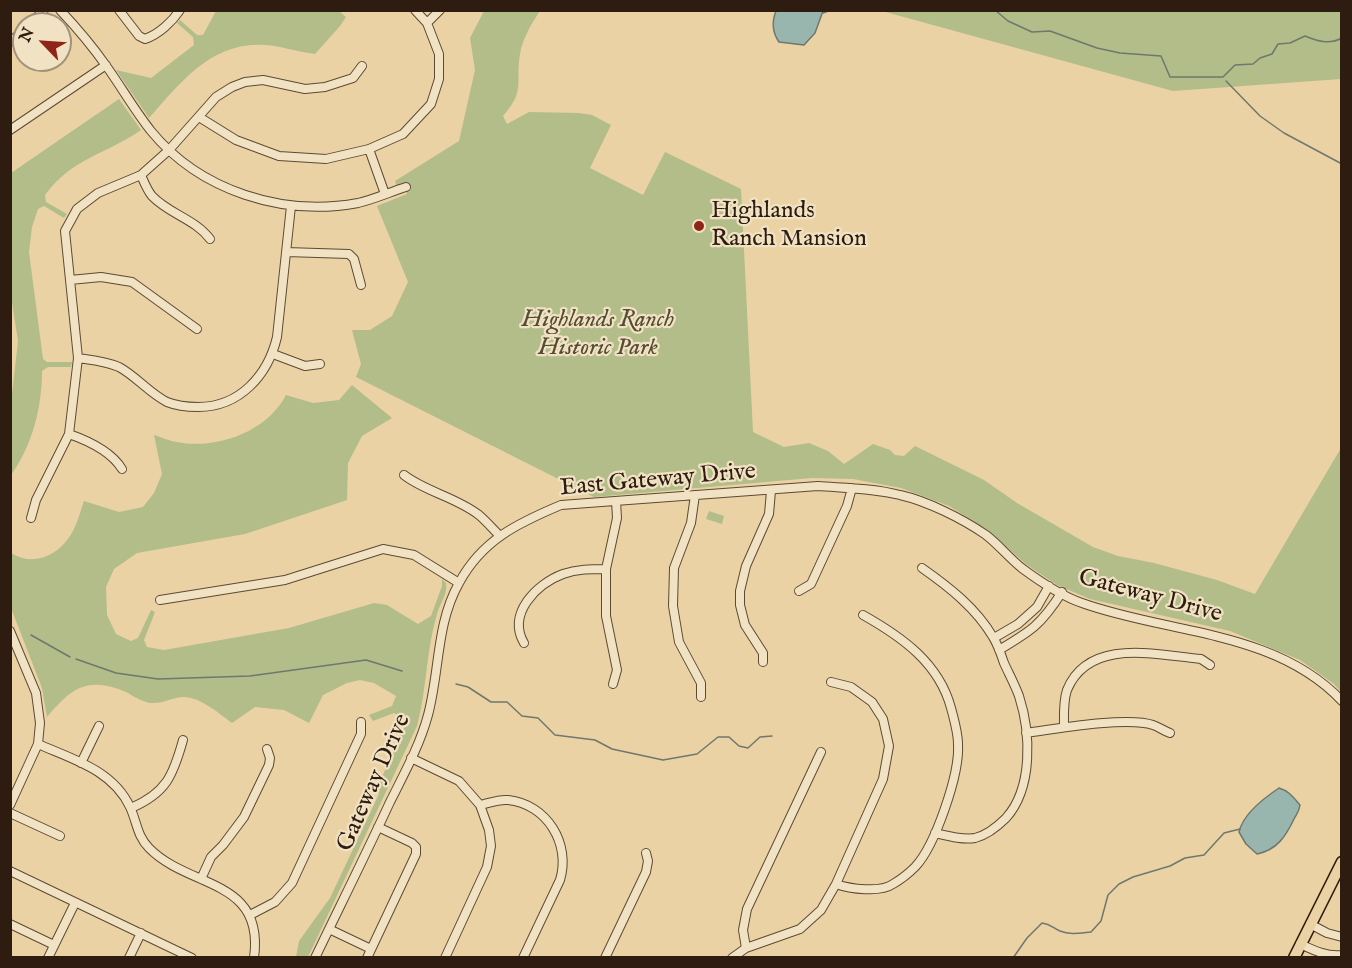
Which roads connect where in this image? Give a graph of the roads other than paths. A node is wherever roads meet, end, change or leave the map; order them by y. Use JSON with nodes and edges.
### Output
{"nodes":[{"id":1,"x":60,"y":10,"type":"edge"},
{"id":2,"x":119,"y":10,"type":"edge"},
{"id":3,"x":180,"y":10,"type":"edge"},
{"id":4,"x":415,"y":10,"type":"edge"},
{"id":5,"x":440,"y":10,"type":"edge"},
{"id":6,"x":427,"y":23,"type":"junction"},
{"id":7,"x":106,"y":65,"type":"junction"},
{"id":8,"x":362,"y":66,"type":"dead end"},
{"id":9,"x":200,"y":117,"type":"junction"},
{"id":10,"x":10,"y":130,"type":"edge"},
{"id":11,"x":369,"y":149,"type":"junction"},
{"id":12,"x":169,"y":150,"type":"junction"},
{"id":13,"x":141,"y":175,"type":"junction"},
{"id":14,"x":406,"y":187,"type":"dead end"},
{"id":15,"x":385,"y":194,"type":"junction"},
{"id":16,"x":291,"y":206,"type":"junction"},
{"id":17,"x":210,"y":239,"type":"dead end"},
{"id":18,"x":286,"y":252,"type":"junction"},
{"id":19,"x":70,"y":280,"type":"junction"},
{"id":20,"x":361,"y":285,"type":"dead end"},
{"id":21,"x":198,"y":329,"type":"dead end"},
{"id":22,"x":273,"y":354,"type":"junction"},
{"id":23,"x":78,"y":358,"type":"junction"},
{"id":24,"x":320,"y":364,"type":"dead end"},
{"id":25,"x":69,"y":434,"type":"junction"},
{"id":26,"x":122,"y":469,"type":"dead end"},
{"id":27,"x":404,"y":475,"type":"dead end"},
{"id":28,"x":852,"y":488,"type":"junction"},
{"id":29,"x":771,"y":491,"type":"junction"},
{"id":30,"x":695,"y":495,"type":"junction"},
{"id":31,"x":616,"y":501,"type":"junction"},
{"id":32,"x":32,"y":518,"type":"dead end"},
{"id":33,"x":499,"y":535,"type":"junction"},
{"id":34,"x":922,"y":568,"type":"dead end"},
{"id":35,"x":606,"y":569,"type":"junction"},
{"id":36,"x":459,"y":583,"type":"junction"},
{"id":37,"x":1050,"y":585,"type":"junction"},
{"id":38,"x":800,"y":591,"type":"dead end"},
{"id":39,"x":1062,"y":592,"type":"junction"},
{"id":40,"x":160,"y":600,"type":"dead end"},
{"id":41,"x":863,"y":615,"type":"dead end"},
{"id":42,"x":10,"y":631,"type":"edge"},
{"id":43,"x":994,"y":638,"type":"junction"},
{"id":44,"x":524,"y":643,"type":"dead end"},
{"id":45,"x":999,"y":650,"type":"junction"},
{"id":46,"x":763,"y":662,"type":"dead end"},
{"id":47,"x":1210,"y":665,"type":"dead end"},
{"id":48,"x":831,"y":682,"type":"dead end"},
{"id":49,"x":613,"y":684,"type":"dead end"},
{"id":50,"x":701,"y":697,"type":"dead end"},
{"id":51,"x":1341,"y":701,"type":"edge"},
{"id":52,"x":362,"y":722,"type":"dead end"},
{"id":53,"x":99,"y":726,"type":"dead end"},
{"id":54,"x":1064,"y":727,"type":"junction"},
{"id":55,"x":1026,"y":733,"type":"junction"},
{"id":56,"x":1170,"y":734,"type":"dead end"},
{"id":57,"x":183,"y":740,"type":"dead end"},
{"id":58,"x":38,"y":744,"type":"junction"},
{"id":59,"x":267,"y":749,"type":"dead end"},
{"id":60,"x":821,"y":752,"type":"dead end"},
{"id":61,"x":411,"y":758,"type":"junction"},
{"id":62,"x":81,"y":763,"type":"junction"},
{"id":63,"x":10,"y":805,"type":"edge"},
{"id":64,"x":480,"y":805,"type":"junction"},
{"id":65,"x":131,"y":808,"type":"junction"},
{"id":66,"x":10,"y":813,"type":"edge"},
{"id":67,"x":378,"y":827,"type":"junction"},
{"id":68,"x":935,"y":833,"type":"junction"},
{"id":69,"x":60,"y":836,"type":"dead end"},
{"id":70,"x":646,"y":853,"type":"dead end"},
{"id":71,"x":1341,"y":862,"type":"edge"},
{"id":72,"x":10,"y":871,"type":"edge"},
{"id":73,"x":201,"y":879,"type":"junction"},
{"id":74,"x":836,"y":884,"type":"junction"},
{"id":75,"x":75,"y":903,"type":"junction"},
{"id":76,"x":250,"y":915,"type":"junction"},
{"id":77,"x":10,"y":924,"type":"edge"},
{"id":78,"x":1310,"y":924,"type":"junction"},
{"id":79,"x":329,"y":929,"type":"junction"},
{"id":80,"x":141,"y":933,"type":"junction"},
{"id":81,"x":1340,"y":935,"type":"edge"},
{"id":82,"x":1300,"y":944,"type":"junction"},
{"id":83,"x":54,"y":945,"type":"junction"},
{"id":84,"x":746,"y":948,"type":"junction"},
{"id":85,"x":371,"y":949,"type":"junction"},
{"id":86,"x":1341,"y":955,"type":"edge"},
{"id":87,"x":48,"y":957,"type":"edge"},
{"id":88,"x":129,"y":957,"type":"edge"},
{"id":89,"x":192,"y":957,"type":"edge"},
{"id":90,"x":254,"y":957,"type":"edge"},
{"id":91,"x":315,"y":957,"type":"edge"},
{"id":92,"x":367,"y":957,"type":"edge"},
{"id":93,"x":445,"y":957,"type":"edge"},
{"id":94,"x":523,"y":957,"type":"edge"},
{"id":95,"x":605,"y":957,"type":"edge"},
{"id":96,"x":732,"y":957,"type":"edge"},
{"id":97,"x":1294,"y":957,"type":"edge"}],
"edges":[{"from":1,"to":7,"type":"street"},
{"from":2,"to":3,"type":"street"},
{"from":4,"to":6,"type":"street"},
{"from":5,"to":6,"type":"street"},
{"from":6,"to":11,"type":"street"},
{"from":7,"to":10,"type":"street"},
{"from":7,"to":12,"type":"street"},
{"from":8,"to":9,"type":"street"},
{"from":9,"to":11,"type":"street"},
{"from":9,"to":12,"type":"street"},
{"from":11,"to":15,"type":"street"},
{"from":12,"to":13,"type":"street"},
{"from":12,"to":16,"type":"street"},
{"from":13,"to":17,"type":"street"},
{"from":13,"to":19,"type":"street"},
{"from":14,"to":15,"type":"street"},
{"from":15,"to":16,"type":"street"},
{"from":16,"to":18,"type":"street"},
{"from":18,"to":20,"type":"street"},
{"from":18,"to":22,"type":"street"},
{"from":19,"to":21,"type":"street"},
{"from":19,"to":23,"type":"street"},
{"from":22,"to":23,"type":"street"},
{"from":22,"to":24,"type":"street"},
{"from":23,"to":25,"type":"street"},
{"from":25,"to":26,"type":"street"},
{"from":25,"to":32,"type":"street"},
{"from":27,"to":33,"type":"street"},
{"from":28,"to":29,"type":"street","name":"East Gateway Drive"},
{"from":28,"to":37,"type":"street","name":"Gateway Drive"},
{"from":28,"to":38,"type":"street"},
{"from":29,"to":30,"type":"street","name":"East Gateway Drive"},
{"from":29,"to":46,"type":"street"},
{"from":30,"to":31,"type":"street","name":"East Gateway Drive"},
{"from":30,"to":50,"type":"street"},
{"from":31,"to":33,"type":"street","name":"East Gateway Drive"},
{"from":31,"to":35,"type":"street"},
{"from":33,"to":36,"type":"street","name":"East Gateway Drive"},
{"from":34,"to":43,"type":"street"},
{"from":35,"to":44,"type":"street"},
{"from":35,"to":49,"type":"street"},
{"from":36,"to":40,"type":"street"},
{"from":36,"to":61,"type":"street","name":"Gateway Drive"},
{"from":37,"to":39,"type":"street","name":"Gateway Drive"},
{"from":37,"to":43,"type":"street"},
{"from":39,"to":45,"type":"street"},
{"from":39,"to":51,"type":"street","name":"Gateway Drive"},
{"from":41,"to":68,"type":"street"},
{"from":42,"to":58,"type":"street"},
{"from":43,"to":45,"type":"street"},
{"from":45,"to":55,"type":"street"},
{"from":47,"to":54,"type":"street"},
{"from":48,"to":74,"type":"street"},
{"from":52,"to":76,"type":"street"},
{"from":53,"to":62,"type":"street"},
{"from":54,"to":55,"type":"street"},
{"from":54,"to":56,"type":"street"},
{"from":55,"to":68,"type":"street"},
{"from":57,"to":65,"type":"street"},
{"from":58,"to":62,"type":"street"},
{"from":58,"to":63,"type":"street"},
{"from":59,"to":73,"type":"street"},
{"from":60,"to":84,"type":"street"},
{"from":61,"to":64,"type":"street"},
{"from":61,"to":67,"type":"street","name":"Gateway Drive"},
{"from":62,"to":65,"type":"street"},
{"from":64,"to":93,"type":"street"},
{"from":64,"to":94,"type":"street"},
{"from":65,"to":73,"type":"street"},
{"from":66,"to":69,"type":"street"},
{"from":67,"to":79,"type":"street","name":"Gateway Drive"},
{"from":67,"to":85,"type":"street"},
{"from":68,"to":74,"type":"street"},
{"from":70,"to":95,"type":"street"},
{"from":71,"to":78,"type":"main road"},
{"from":72,"to":75,"type":"street"},
{"from":73,"to":76,"type":"street"},
{"from":74,"to":84,"type":"street"},
{"from":75,"to":80,"type":"street"},
{"from":75,"to":83,"type":"street"},
{"from":76,"to":90,"type":"street"},
{"from":77,"to":83,"type":"street"},
{"from":78,"to":81,"type":"street"},
{"from":78,"to":82,"type":"main road"},
{"from":79,"to":85,"type":"street"},
{"from":79,"to":91,"type":"street","name":"Gateway Drive"},
{"from":80,"to":88,"type":"street"},
{"from":80,"to":89,"type":"street"},
{"from":82,"to":86,"type":"street"},
{"from":82,"to":97,"type":"main road"},
{"from":83,"to":87,"type":"street"},
{"from":84,"to":96,"type":"street"},
{"from":85,"to":92,"type":"street"}]}
